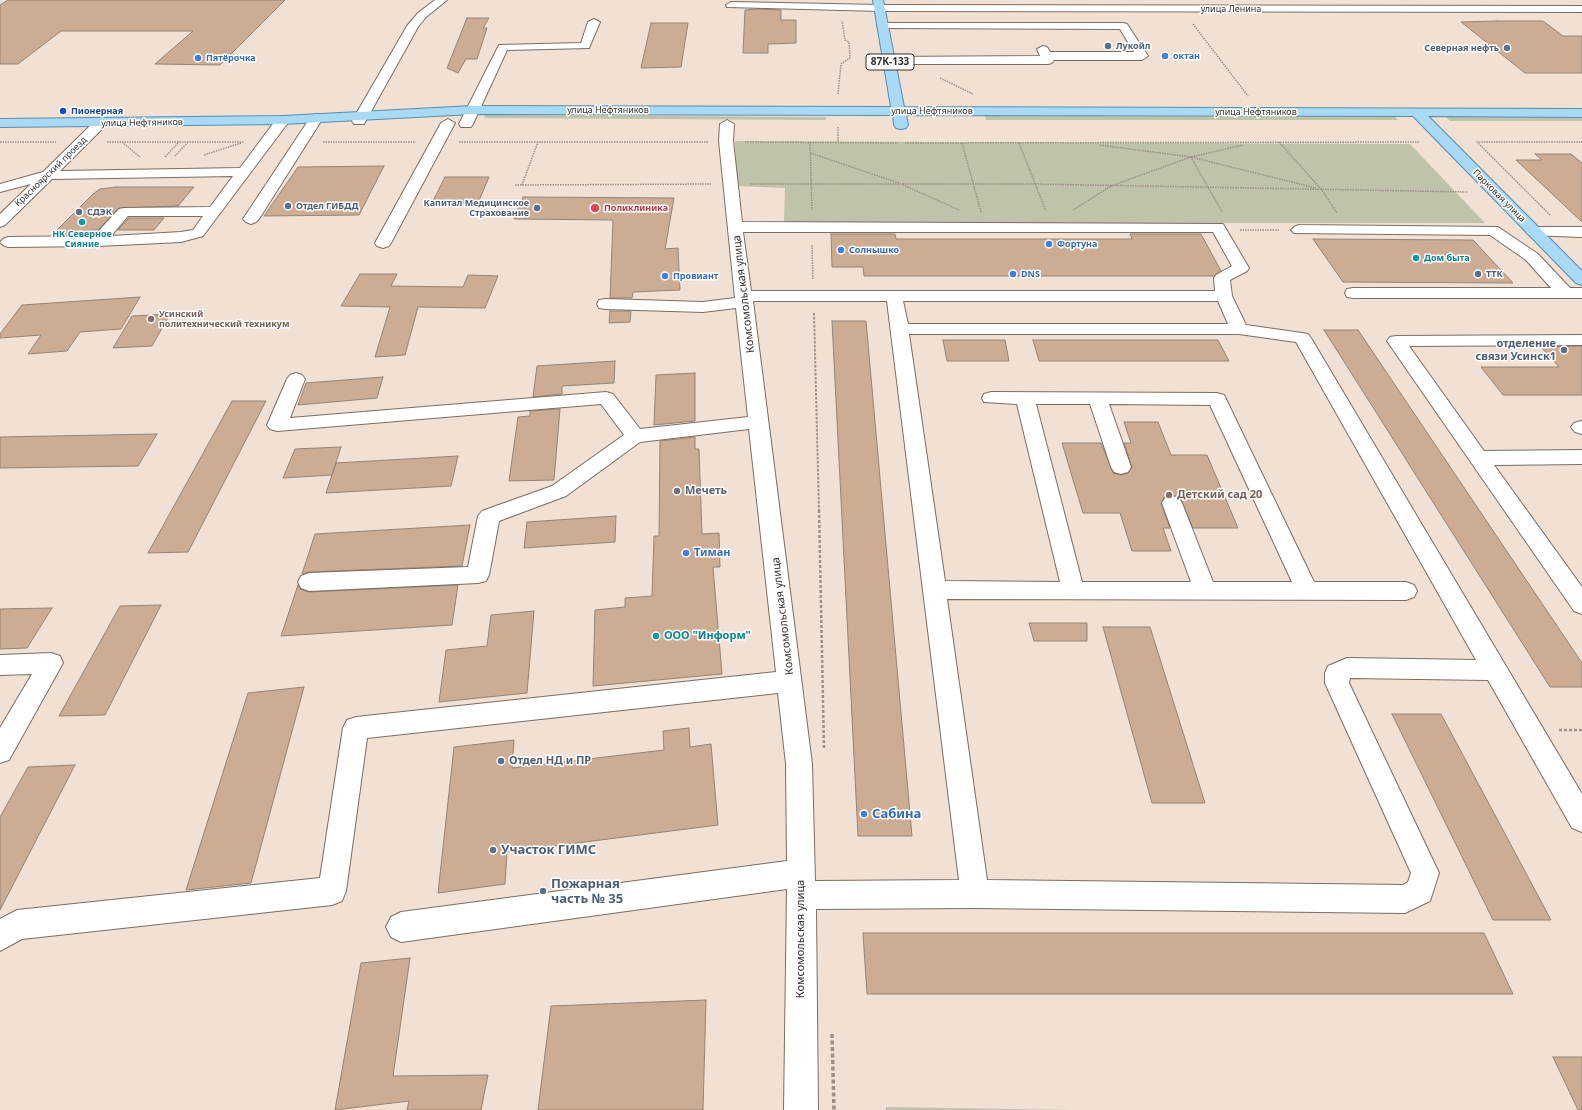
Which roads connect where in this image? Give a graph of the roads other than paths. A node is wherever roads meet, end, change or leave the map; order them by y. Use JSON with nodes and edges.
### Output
{"nodes":[{"id":1,"x":442,"y":0,"type":"edge"},
{"id":2,"x":1102,"y":0,"type":"edge"},
{"id":3,"x":1467,"y":0,"type":"edge"},
{"id":4,"x":879,"y":4,"type":"edge"},
{"id":5,"x":995,"y":4,"type":"edge"},
{"id":6,"x":1064,"y":4,"type":"edge"},
{"id":7,"x":731,"y":5,"type":"dead end"},
{"id":8,"x":1094,"y":9,"type":"junction"},
{"id":9,"x":1479,"y":9,"type":"junction"},
{"id":10,"x":1582,"y":9,"type":"edge"},
{"id":11,"x":594,"y":22,"type":"dead end"},
{"id":12,"x":883,"y":26,"type":"junction"},
{"id":13,"x":1032,"y":26,"type":"junction"},
{"id":14,"x":1055,"y":26,"type":"junction"},
{"id":15,"x":1046,"y":56,"type":"junction"},
{"id":16,"x":1070,"y":56,"type":"junction"},
{"id":17,"x":889,"y":60,"type":"junction"},
{"id":18,"x":473,"y":110,"type":"junction"},
{"id":19,"x":898,"y":111,"type":"junction"},
{"id":20,"x":1582,"y":113,"type":"edge"},
{"id":21,"x":360,"y":118,"type":"junction"},
{"id":22,"x":317,"y":119,"type":"junction"},
{"id":23,"x":1415,"y":119,"type":"junction"},
{"id":24,"x":283,"y":120,"type":"junction"},
{"id":25,"x":0,"y":123,"type":"edge"},
{"id":26,"x":101,"y":123,"type":"junction"},
{"id":27,"x":448,"y":123,"type":"junction"},
{"id":28,"x":466,"y":124,"type":"junction"},
{"id":29,"x":482,"y":124,"type":"dead end"},
{"id":30,"x":727,"y":124,"type":"dead end"},
{"id":31,"x":885,"y":125,"type":"dead end"},
{"id":32,"x":901,"y":125,"type":"junction"},
{"id":33,"x":916,"y":125,"type":"dead end"},
{"id":34,"x":1429,"y":126,"type":"junction"},
{"id":35,"x":1445,"y":126,"type":"dead end"},
{"id":36,"x":1506,"y":126,"type":"dead end"},
{"id":37,"x":1582,"y":126,"type":"edge"},
{"id":38,"x":244,"y":172,"type":"junction"},
{"id":39,"x":47,"y":175,"type":"junction"},
{"id":40,"x":0,"y":188,"type":"edge"},
{"id":41,"x":215,"y":211,"type":"junction"},
{"id":42,"x":251,"y":219,"type":"dead end"},
{"id":43,"x":0,"y":222,"type":"edge"},
{"id":44,"x":736,"y":227,"type":"junction"},
{"id":45,"x":1300,"y":230,"type":"road end"},
{"id":46,"x":1534,"y":232,"type":"junction"},
{"id":47,"x":1575,"y":232,"type":"edge"},
{"id":48,"x":98,"y":241,"type":"junction"},
{"id":49,"x":383,"y":244,"type":"dead end"},
{"id":50,"x":3,"y":245,"type":"edge"},
{"id":51,"x":1582,"y":280,"type":"edge"},
{"id":52,"x":1353,"y":293,"type":"dead end"},
{"id":53,"x":1565,"y":293,"type":"junction"},
{"id":54,"x":1582,"y":293,"type":"edge"},
{"id":55,"x":894,"y":296,"type":"junction"},
{"id":56,"x":1224,"y":296,"type":"junction"},
{"id":57,"x":745,"y":299,"type":"junction"},
{"id":58,"x":605,"y":304,"type":"dead end"},
{"id":59,"x":900,"y":329,"type":"junction"},
{"id":60,"x":1239,"y":329,"type":"junction"},
{"id":61,"x":1582,"y":340,"type":"edge"},
{"id":62,"x":296,"y":379,"type":"dead end"},
{"id":63,"x":991,"y":398,"type":"dead end"},
{"id":64,"x":1025,"y":398,"type":"junction"},
{"id":65,"x":1098,"y":399,"type":"junction"},
{"id":66,"x":759,"y":422,"type":"junction"},
{"id":67,"x":635,"y":436,"type":"junction"},
{"id":68,"x":1478,"y":458,"type":"junction"},
{"id":69,"x":1582,"y":458,"type":"edge"},
{"id":70,"x":1121,"y":467,"type":"dead end"},
{"id":71,"x":1172,"y":503,"type":"dead end"},
{"id":72,"x":309,"y":582,"type":"dead end"},
{"id":73,"x":935,"y":590,"type":"junction"},
{"id":74,"x":1073,"y":590,"type":"junction"},
{"id":75,"x":1205,"y":590,"type":"junction"},
{"id":76,"x":1306,"y":591,"type":"junction"},
{"id":77,"x":1406,"y":591,"type":"dead end"},
{"id":78,"x":1582,"y":605,"type":"edge"},
{"id":79,"x":0,"y":665,"type":"edge"},
{"id":80,"x":1496,"y":670,"type":"junction"},
{"id":81,"x":790,"y":681,"type":"junction"},
{"id":82,"x":0,"y":752,"type":"edge"},
{"id":83,"x":1582,"y":819,"type":"edge"},
{"id":84,"x":801,"y":884,"type":"junction"},
{"id":85,"x":975,"y":894,"type":"junction"},
{"id":86,"x":401,"y":927,"type":"dead end"},
{"id":87,"x":0,"y":936,"type":"edge"},
{"id":88,"x":801,"y":1110,"type":"edge"}],
"edges":[{"from":1,"to":21,"type":"street"},
{"from":2,"to":8,"type":"street"},
{"from":3,"to":9,"type":"street"},
{"from":4,"to":5,"type":"street","name":"улица Ленина"},
{"from":4,"to":7,"type":"street","name":"улица Ленина"},
{"from":4,"to":12,"type":"main road","number":"87К-133"},
{"from":5,"to":6,"type":"street","name":"улица Ленина"},
{"from":6,"to":8,"type":"street","name":"улица Ленина"},
{"from":8,"to":9,"type":"street","name":"улица Ленина"},
{"from":9,"to":10,"type":"street","name":"улица Ленина"},
{"from":11,"to":18,"type":"street"},
{"from":12,"to":13,"type":"street"},
{"from":12,"to":17,"type":"main road","number":"87К-133"},
{"from":13,"to":14,"type":"street"},
{"from":13,"to":15,"type":"street"},
{"from":14,"to":16,"type":"street"},
{"from":14,"to":16,"type":"street"},
{"from":15,"to":16,"type":"street"},
{"from":15,"to":17,"type":"street"},
{"from":17,"to":19,"type":"main road","number":"87К-133"},
{"from":18,"to":19,"type":"main road","name":"улица Нефтяников"},
{"from":18,"to":21,"type":"main road","name":"улица Нефтяников"},
{"from":18,"to":28,"type":"street"},
{"from":19,"to":23,"type":"main road","name":"улица Нефтяников"},
{"from":19,"to":32,"type":"main road","number":"87К-133"},
{"from":20,"to":23,"type":"main road","name":"улица Нефтяников"},
{"from":21,"to":22,"type":"main road","name":"улица Нефтяников"},
{"from":21,"to":27,"type":"main road","name":"улица Нефтяников"},
{"from":22,"to":24,"type":"main road","name":"улица Нефтяников"},
{"from":22,"to":42,"type":"street"},
{"from":23,"to":34,"type":"main road","name":"Парковая улица"},
{"from":24,"to":26,"type":"main road","name":"улица Нефтяников"},
{"from":24,"to":38,"type":"street"},
{"from":25,"to":26,"type":"main road","name":"улица Нефтяников"},
{"from":26,"to":39,"type":"street","name":"Красноярский проезд"},
{"from":27,"to":28,"type":"main road","name":"улица Нефтяников"},
{"from":27,"to":49,"type":"street"},
{"from":28,"to":29,"type":"main road","name":"улица Нефтяников"},
{"from":30,"to":44,"type":"street","name":"Комсомольская улица"},
{"from":31,"to":32,"type":"main road","name":"улица Нефтяников"},
{"from":32,"to":33,"type":"main road","name":"улица Нефтяников"},
{"from":34,"to":35,"type":"main road"},
{"from":34,"to":46,"type":"main road","name":"Парковая улица"},
{"from":36,"to":37,"type":"main road"},
{"from":38,"to":39,"type":"street"},
{"from":38,"to":41,"type":"street"},
{"from":39,"to":40,"type":"street"},
{"from":39,"to":43,"type":"street","name":"Красноярский проезд"},
{"from":41,"to":48,"type":"street"},
{"from":41,"to":48,"type":"street"},
{"from":44,"to":56,"type":"street"},
{"from":44,"to":57,"type":"street","name":"Комсомольская улица"},
{"from":45,"to":53,"type":"street"},
{"from":46,"to":47,"type":"street"},
{"from":46,"to":51,"type":"main road","name":"Парковая улица"},
{"from":48,"to":50,"type":"street"},
{"from":52,"to":53,"type":"street"},
{"from":53,"to":54,"type":"street"},
{"from":55,"to":56,"type":"street"},
{"from":55,"to":57,"type":"street"},
{"from":55,"to":59,"type":"street"},
{"from":56,"to":60,"type":"street"},
{"from":57,"to":58,"type":"street"},
{"from":57,"to":66,"type":"street","name":"Комсомольская улица"},
{"from":59,"to":60,"type":"street"},
{"from":59,"to":73,"type":"street"},
{"from":60,"to":80,"type":"street"},
{"from":61,"to":68,"type":"street"},
{"from":62,"to":67,"type":"street"},
{"from":63,"to":64,"type":"street"},
{"from":64,"to":65,"type":"street"},
{"from":64,"to":74,"type":"street"},
{"from":65,"to":70,"type":"street"},
{"from":65,"to":76,"type":"street"},
{"from":66,"to":67,"type":"street"},
{"from":66,"to":81,"type":"street","name":"Комсомольская улица"},
{"from":67,"to":72,"type":"street"},
{"from":68,"to":69,"type":"street"},
{"from":68,"to":78,"type":"street"},
{"from":71,"to":75,"type":"street"},
{"from":73,"to":74,"type":"street"},
{"from":73,"to":85,"type":"street"},
{"from":74,"to":75,"type":"street"},
{"from":75,"to":76,"type":"street"},
{"from":76,"to":77,"type":"street"},
{"from":79,"to":82,"type":"street"},
{"from":80,"to":83,"type":"street"},
{"from":80,"to":85,"type":"street"},
{"from":81,"to":84,"type":"street","name":"Комсомольская улица"},
{"from":81,"to":87,"type":"street"},
{"from":84,"to":85,"type":"street"},
{"from":84,"to":86,"type":"street"},
{"from":84,"to":88,"type":"street","name":"Комсомольская улица"}]}
